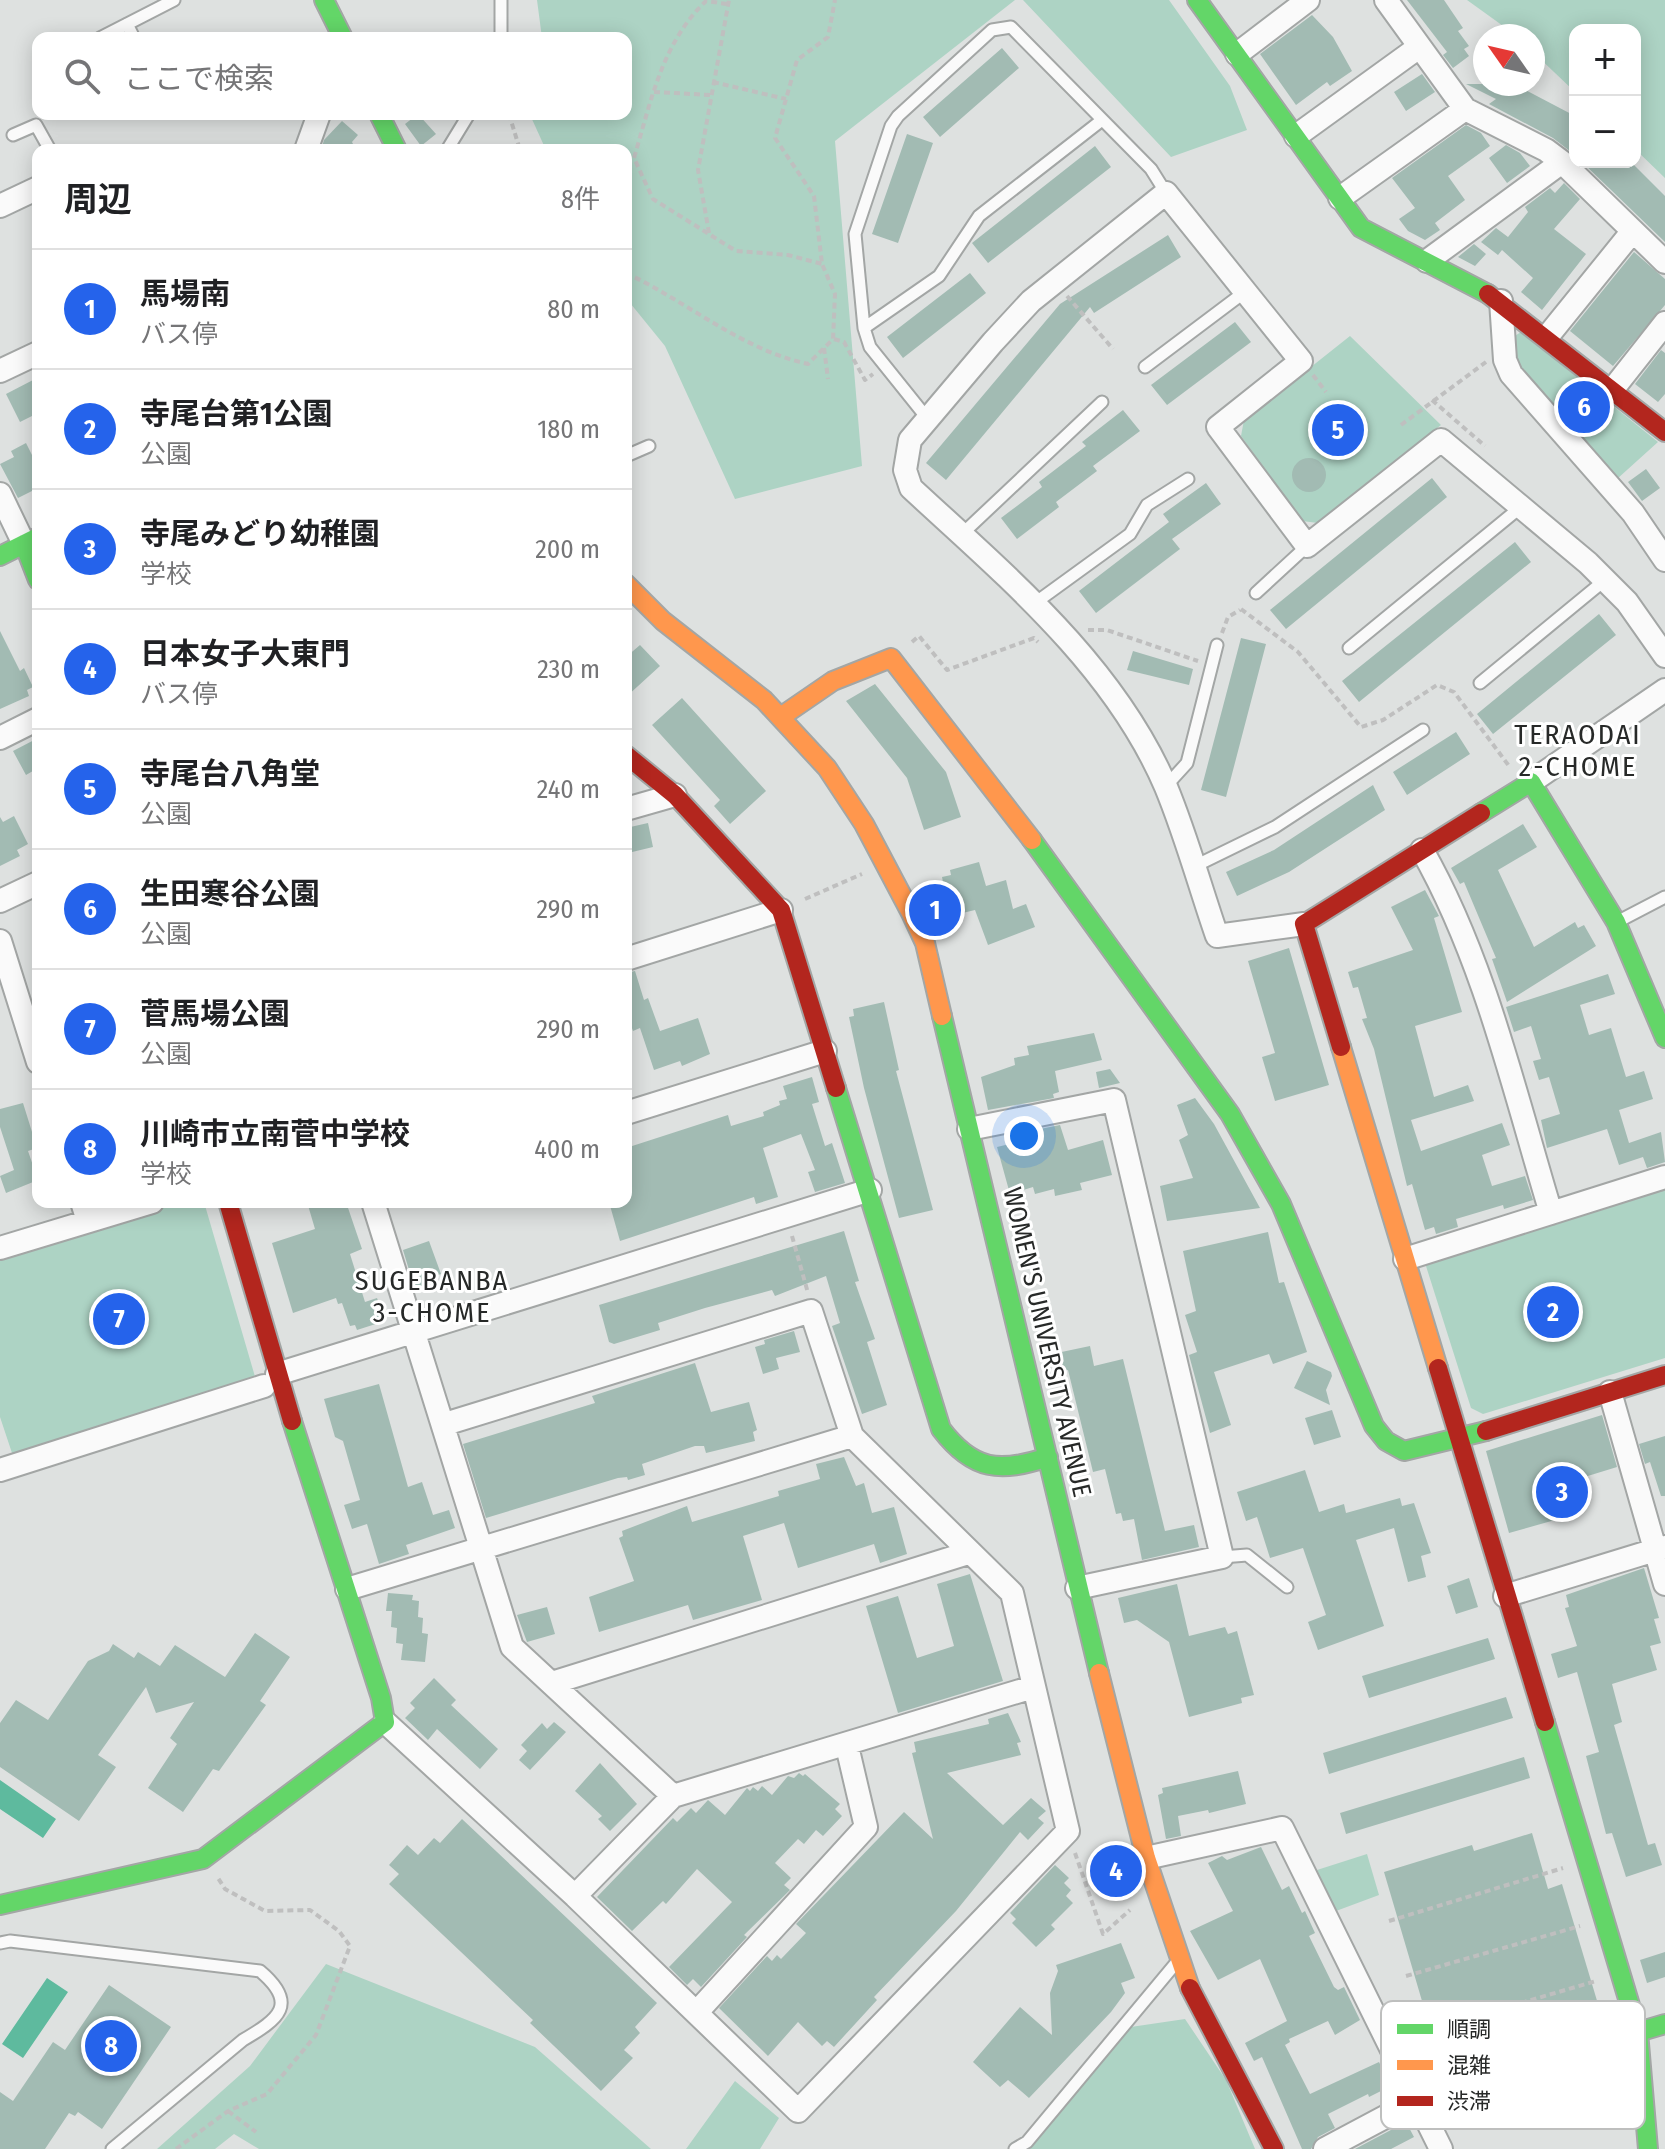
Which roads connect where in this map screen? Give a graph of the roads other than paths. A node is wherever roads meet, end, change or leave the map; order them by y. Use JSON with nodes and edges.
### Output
{"nodes":[{"id":1,"x":174,"y":0,"type":"edge"},
{"id":2,"x":501,"y":0,"type":"edge"},
{"id":3,"x":1197,"y":0,"type":"edge"},
{"id":4,"x":1308,"y":0,"type":"edge"},
{"id":5,"x":1386,"y":0,"type":"edge"},
{"id":6,"x":334,"y":3,"type":"edge"},
{"id":7,"x":127,"y":24,"type":"junction"},
{"id":8,"x":112,"y":32,"type":"edge"},
{"id":9,"x":131,"y":32,"type":"edge"},
{"id":10,"x":341,"y":32,"type":"edge"},
{"id":11,"x":501,"y":32,"type":"edge"},
{"id":12,"x":1419,"y":47,"type":"junction"},
{"id":13,"x":1237,"y":54,"type":"junction"},
{"id":14,"x":1465,"y":109,"type":"junction"},
{"id":15,"x":317,"y":120,"type":"edge"},
{"id":16,"x":382,"y":120,"type":"edge"},
{"id":17,"x":465,"y":120,"type":"edge"},
{"id":18,"x":1102,"y":120,"type":"junction"},
{"id":19,"x":13,"y":135,"type":"dead end"},
{"id":20,"x":1296,"y":136,"type":"junction"},
{"id":21,"x":47,"y":144,"type":"edge"},
{"id":22,"x":308,"y":144,"type":"edge"},
{"id":23,"x":394,"y":144,"type":"edge"},
{"id":24,"x":451,"y":144,"type":"edge"},
{"id":25,"x":1562,"y":162,"type":"junction"},
{"id":26,"x":32,"y":191,"type":"edge"},
{"id":27,"x":1166,"y":193,"type":"junction"},
{"id":28,"x":1340,"y":198,"type":"junction"},
{"id":29,"x":0,"y":206,"type":"edge"},
{"id":30,"x":1632,"y":232,"type":"junction"},
{"id":31,"x":1427,"y":261,"type":"junction"},
{"id":32,"x":1665,"y":262,"type":"edge"},
{"id":33,"x":1246,"y":291,"type":"junction"},
{"id":34,"x":1501,"y":301,"type":"junction"},
{"id":35,"x":1665,"y":323,"type":"edge"},
{"id":36,"x":864,"y":328,"type":"junction"},
{"id":37,"x":1547,"y":337,"type":"junction"},
{"id":38,"x":32,"y":356,"type":"edge"},
{"id":39,"x":1145,"y":367,"type":"dead end"},
{"id":40,"x":0,"y":371,"type":"edge"},
{"id":41,"x":1613,"y":389,"type":"junction"},
{"id":42,"x":1102,"y":402,"type":"dead end"},
{"id":43,"x":927,"y":418,"type":"junction"},
{"id":44,"x":1665,"y":432,"type":"edge"},
{"id":45,"x":649,"y":446,"type":"dead end"},
{"id":46,"x":632,"y":453,"type":"edge"},
{"id":47,"x":1188,"y":479,"type":"dead end"},
{"id":48,"x":0,"y":494,"type":"edge"},
{"id":49,"x":1522,"y":505,"type":"junction"},
{"id":50,"x":961,"y":535,"type":"junction"},
{"id":51,"x":31,"y":541,"type":"edge"},
{"id":52,"x":1307,"y":546,"type":"junction"},
{"id":53,"x":0,"y":556,"type":"edge"},
{"id":54,"x":1665,"y":560,"type":"edge"},
{"id":55,"x":1605,"y":580,"type":"junction"},
{"id":56,"x":632,"y":591,"type":"edge"},
{"id":57,"x":1256,"y":593,"type":"road end"},
{"id":58,"x":1035,"y":603,"type":"junction"},
{"id":59,"x":1217,"y":645,"type":"road end"},
{"id":60,"x":1349,"y":648,"type":"dead end"},
{"id":61,"x":1665,"y":656,"type":"edge"},
{"id":62,"x":1480,"y":683,"type":"dead end"},
{"id":63,"x":1665,"y":690,"type":"edge"},
{"id":64,"x":782,"y":716,"type":"junction"},
{"id":65,"x":32,"y":722,"type":"edge"},
{"id":66,"x":1423,"y":730,"type":"dead end"},
{"id":67,"x":0,"y":738,"type":"edge"},
{"id":68,"x":632,"y":760,"type":"edge"},
{"id":69,"x":1523,"y":778,"type":"junction"},
{"id":70,"x":1166,"y":786,"type":"junction"},
{"id":71,"x":675,"y":795,"type":"junction"},
{"id":72,"x":632,"y":807,"type":"edge"},
{"id":73,"x":1422,"y":850,"type":"junction"},
{"id":74,"x":1193,"y":868,"type":"junction"},
{"id":75,"x":32,"y":886,"type":"edge"},
{"id":76,"x":1665,"y":897,"type":"edge"},
{"id":77,"x":0,"y":901,"type":"edge"},
{"id":78,"x":781,"y":910,"type":"junction"},
{"id":79,"x":1616,"y":922,"type":"junction"},
{"id":80,"x":1304,"y":924,"type":"junction"},
{"id":81,"x":0,"y":941,"type":"edge"},
{"id":82,"x":632,"y":957,"type":"edge"},
{"id":83,"x":1663,"y":1024,"type":"edge"},
{"id":84,"x":32,"y":1043,"type":"edge"},
{"id":85,"x":825,"y":1051,"type":"junction"},
{"id":86,"x":632,"y":1111,"type":"edge"},
{"id":87,"x":969,"y":1129,"type":"junction"},
{"id":88,"x":1665,"y":1177,"type":"edge"},
{"id":89,"x":870,"y":1190,"type":"junction"},
{"id":90,"x":112,"y":1208,"type":"edge"},
{"id":91,"x":229,"y":1208,"type":"edge"},
{"id":92,"x":375,"y":1208,"type":"edge"},
{"id":93,"x":85,"y":1212,"type":"edge"},
{"id":94,"x":1551,"y":1213,"type":"junction"},
{"id":95,"x":0,"y":1248,"type":"edge"},
{"id":96,"x":1405,"y":1259,"type":"junction"},
{"id":97,"x":412,"y":1333,"type":"junction"},
{"id":98,"x":1665,"y":1375,"type":"edge"},
{"id":99,"x":270,"y":1380,"type":"junction"},
{"id":100,"x":1610,"y":1392,"type":"junction"},
{"id":101,"x":445,"y":1424,"type":"junction"},
{"id":102,"x":852,"y":1436,"type":"junction"},
{"id":103,"x":1461,"y":1438,"type":"junction"},
{"id":104,"x":1048,"y":1457,"type":"junction"},
{"id":105,"x":4,"y":1463,"type":"edge"},
{"id":106,"x":484,"y":1549,"type":"junction"},
{"id":107,"x":1660,"y":1549,"type":"edge"},
{"id":108,"x":968,"y":1553,"type":"junction"},
{"id":109,"x":1222,"y":1557,"type":"junction"},
{"id":110,"x":1665,"y":1584,"type":"edge"},
{"id":111,"x":1287,"y":1587,"type":"dead end"},
{"id":112,"x":1077,"y":1588,"type":"junction"},
{"id":113,"x":347,"y":1589,"type":"junction"},
{"id":114,"x":1505,"y":1596,"type":"junction"},
{"id":115,"x":552,"y":1683,"type":"junction"},
{"id":116,"x":1033,"y":1687,"type":"junction"},
{"id":117,"x":385,"y":1722,"type":"junction"},
{"id":118,"x":847,"y":1746,"type":"junction"},
{"id":119,"x":673,"y":1796,"type":"junction"},
{"id":120,"x":1146,"y":1858,"type":"junction"},
{"id":121,"x":575,"y":1896,"type":"junction"},
{"id":122,"x":0,"y":1905,"type":"edge"},
{"id":123,"x":0,"y":1943,"type":"edge"},
{"id":124,"x":1178,"y":1960,"type":"junction"},
{"id":125,"x":1629,"y":2001,"type":"edge"},
{"id":126,"x":697,"y":2012,"type":"junction"},
{"id":127,"x":1665,"y":2024,"type":"edge"},
{"id":128,"x":1381,"y":2027,"type":"edge"},
{"id":129,"x":1645,"y":2030,"type":"edge"},
{"id":130,"x":1645,"y":2114,"type":"edge"},
{"id":131,"x":1381,"y":2119,"type":"edge"},
{"id":132,"x":1431,"y":2129,"type":"edge"},
{"id":133,"x":112,"y":2149,"type":"edge"},
{"id":134,"x":1015,"y":2149,"type":"edge"},
{"id":135,"x":1274,"y":2149,"type":"edge"},
{"id":136,"x":1325,"y":2149,"type":"edge"},
{"id":137,"x":1441,"y":2149,"type":"edge"},
{"id":138,"x":1648,"y":2149,"type":"edge"}],
"edges":[{"from":1,"to":7,"type":"lane"},
{"from":2,"to":11,"type":"lane"},
{"from":3,"to":13,"type":"street"},
{"from":4,"to":13,"type":"street"},
{"from":5,"to":12,"type":"street"},
{"from":6,"to":10,"type":"street"},
{"from":7,"to":8,"type":"lane"},
{"from":7,"to":9,"type":"lane"},
{"from":12,"to":14,"type":"street"},
{"from":12,"to":20,"type":"street"},
{"from":13,"to":20,"type":"street"},
{"from":14,"to":25,"type":"street"},
{"from":14,"to":28,"type":"street"},
{"from":15,"to":22,"type":"street"},
{"from":16,"to":23,"type":"street"},
{"from":17,"to":24,"type":"lane"},
{"from":18,"to":27,"type":"lane"},
{"from":18,"to":36,"type":"lane"},
{"from":18,"to":36,"type":"lane"},
{"from":19,"to":21,"type":"lane"},
{"from":20,"to":28,"type":"street"},
{"from":25,"to":30,"type":"street"},
{"from":25,"to":31,"type":"street"},
{"from":26,"to":29,"type":"street"},
{"from":27,"to":33,"type":"street"},
{"from":27,"to":43,"type":"street"},
{"from":28,"to":31,"type":"street"},
{"from":30,"to":32,"type":"street"},
{"from":30,"to":37,"type":"street"},
{"from":31,"to":34,"type":"street"},
{"from":33,"to":39,"type":"lane"},
{"from":33,"to":52,"type":"street"},
{"from":34,"to":37,"type":"street"},
{"from":34,"to":54,"type":"street"},
{"from":35,"to":41,"type":"street"},
{"from":36,"to":43,"type":"lane"},
{"from":37,"to":41,"type":"street"},
{"from":38,"to":40,"type":"street"},
{"from":41,"to":44,"type":"street"},
{"from":42,"to":50,"type":"lane"},
{"from":43,"to":50,"type":"street"},
{"from":45,"to":46,"type":"lane"},
{"from":47,"to":58,"type":"lane"},
{"from":48,"to":51,"type":"street"},
{"from":49,"to":52,"type":"street"},
{"from":49,"to":55,"type":"street"},
{"from":49,"to":60,"type":"lane"},
{"from":50,"to":58,"type":"street"},
{"from":51,"to":53,"type":"street"},
{"from":52,"to":57,"type":"lane"},
{"from":55,"to":61,"type":"street"},
{"from":55,"to":62,"type":"lane"},
{"from":56,"to":64,"type":"street","name":"WOMEN'S UNIVERSITY AVENUE"},
{"from":58,"to":70,"type":"street"},
{"from":59,"to":70,"type":"lane"},
{"from":63,"to":69,"type":"street"},
{"from":64,"to":87,"type":"street","name":"WOMEN'S UNIVERSITY AVENUE"},
{"from":64,"to":103,"type":"street"},
{"from":65,"to":67,"type":"street"},
{"from":66,"to":74,"type":"lane"},
{"from":68,"to":71,"type":"street"},
{"from":69,"to":73,"type":"street"},
{"from":69,"to":79,"type":"street"},
{"from":70,"to":74,"type":"street"},
{"from":71,"to":72,"type":"street"},
{"from":71,"to":78,"type":"street"},
{"from":73,"to":80,"type":"street"},
{"from":73,"to":94,"type":"street"},
{"from":74,"to":80,"type":"street"},
{"from":75,"to":77,"type":"street"},
{"from":76,"to":79,"type":"lane"},
{"from":78,"to":82,"type":"street"},
{"from":78,"to":85,"type":"street"},
{"from":79,"to":83,"type":"street"},
{"from":80,"to":96,"type":"street"},
{"from":81,"to":84,"type":"street"},
{"from":85,"to":86,"type":"street"},
{"from":85,"to":89,"type":"street"},
{"from":87,"to":104,"type":"street","name":"WOMEN'S UNIVERSITY AVENUE"},
{"from":87,"to":109,"type":"street"},
{"from":88,"to":94,"type":"street"},
{"from":89,"to":97,"type":"street"},
{"from":89,"to":104,"type":"street"},
{"from":90,"to":93,"type":"street"},
{"from":91,"to":99,"type":"street"},
{"from":92,"to":97,"type":"street"},
{"from":93,"to":95,"type":"street"},
{"from":94,"to":96,"type":"street"},
{"from":96,"to":103,"type":"street"},
{"from":97,"to":99,"type":"street"},
{"from":97,"to":101,"type":"street"},
{"from":98,"to":100,"type":"street"},
{"from":99,"to":105,"type":"street"},
{"from":99,"to":113,"type":"street"},
{"from":100,"to":103,"type":"street"},
{"from":100,"to":107,"type":"street"},
{"from":101,"to":102,"type":"street"},
{"from":101,"to":106,"type":"street"},
{"from":102,"to":106,"type":"street"},
{"from":102,"to":108,"type":"street"},
{"from":103,"to":114,"type":"street"},
{"from":104,"to":112,"type":"street","name":"WOMEN'S UNIVERSITY AVENUE"},
{"from":106,"to":113,"type":"street"},
{"from":106,"to":115,"type":"street"},
{"from":107,"to":110,"type":"street"},
{"from":107,"to":114,"type":"street"},
{"from":108,"to":115,"type":"street"},
{"from":108,"to":116,"type":"street"},
{"from":109,"to":111,"type":"lane"},
{"from":109,"to":112,"type":"street"},
{"from":112,"to":120,"type":"street","name":"WOMEN'S UNIVERSITY AVENUE"},
{"from":113,"to":117,"type":"street"},
{"from":114,"to":125,"type":"street"},
{"from":115,"to":119,"type":"street"},
{"from":116,"to":118,"type":"street"},
{"from":116,"to":126,"type":"street"},
{"from":117,"to":121,"type":"street"},
{"from":117,"to":122,"type":"street"},
{"from":118,"to":119,"type":"street"},
{"from":118,"to":126,"type":"street"},
{"from":119,"to":121,"type":"street"},
{"from":120,"to":124,"type":"street","name":"WOMEN'S UNIVERSITY AVENUE"},
{"from":120,"to":128,"type":"street"},
{"from":121,"to":126,"type":"street"},
{"from":123,"to":133,"type":"lane"},
{"from":124,"to":134,"type":"lane"},
{"from":124,"to":135,"type":"street","name":"WOMEN'S UNIVERSITY AVENUE"},
{"from":127,"to":129,"type":"street"},
{"from":130,"to":138,"type":"street"},
{"from":131,"to":136,"type":"street"},
{"from":132,"to":137,"type":"street"}]}
